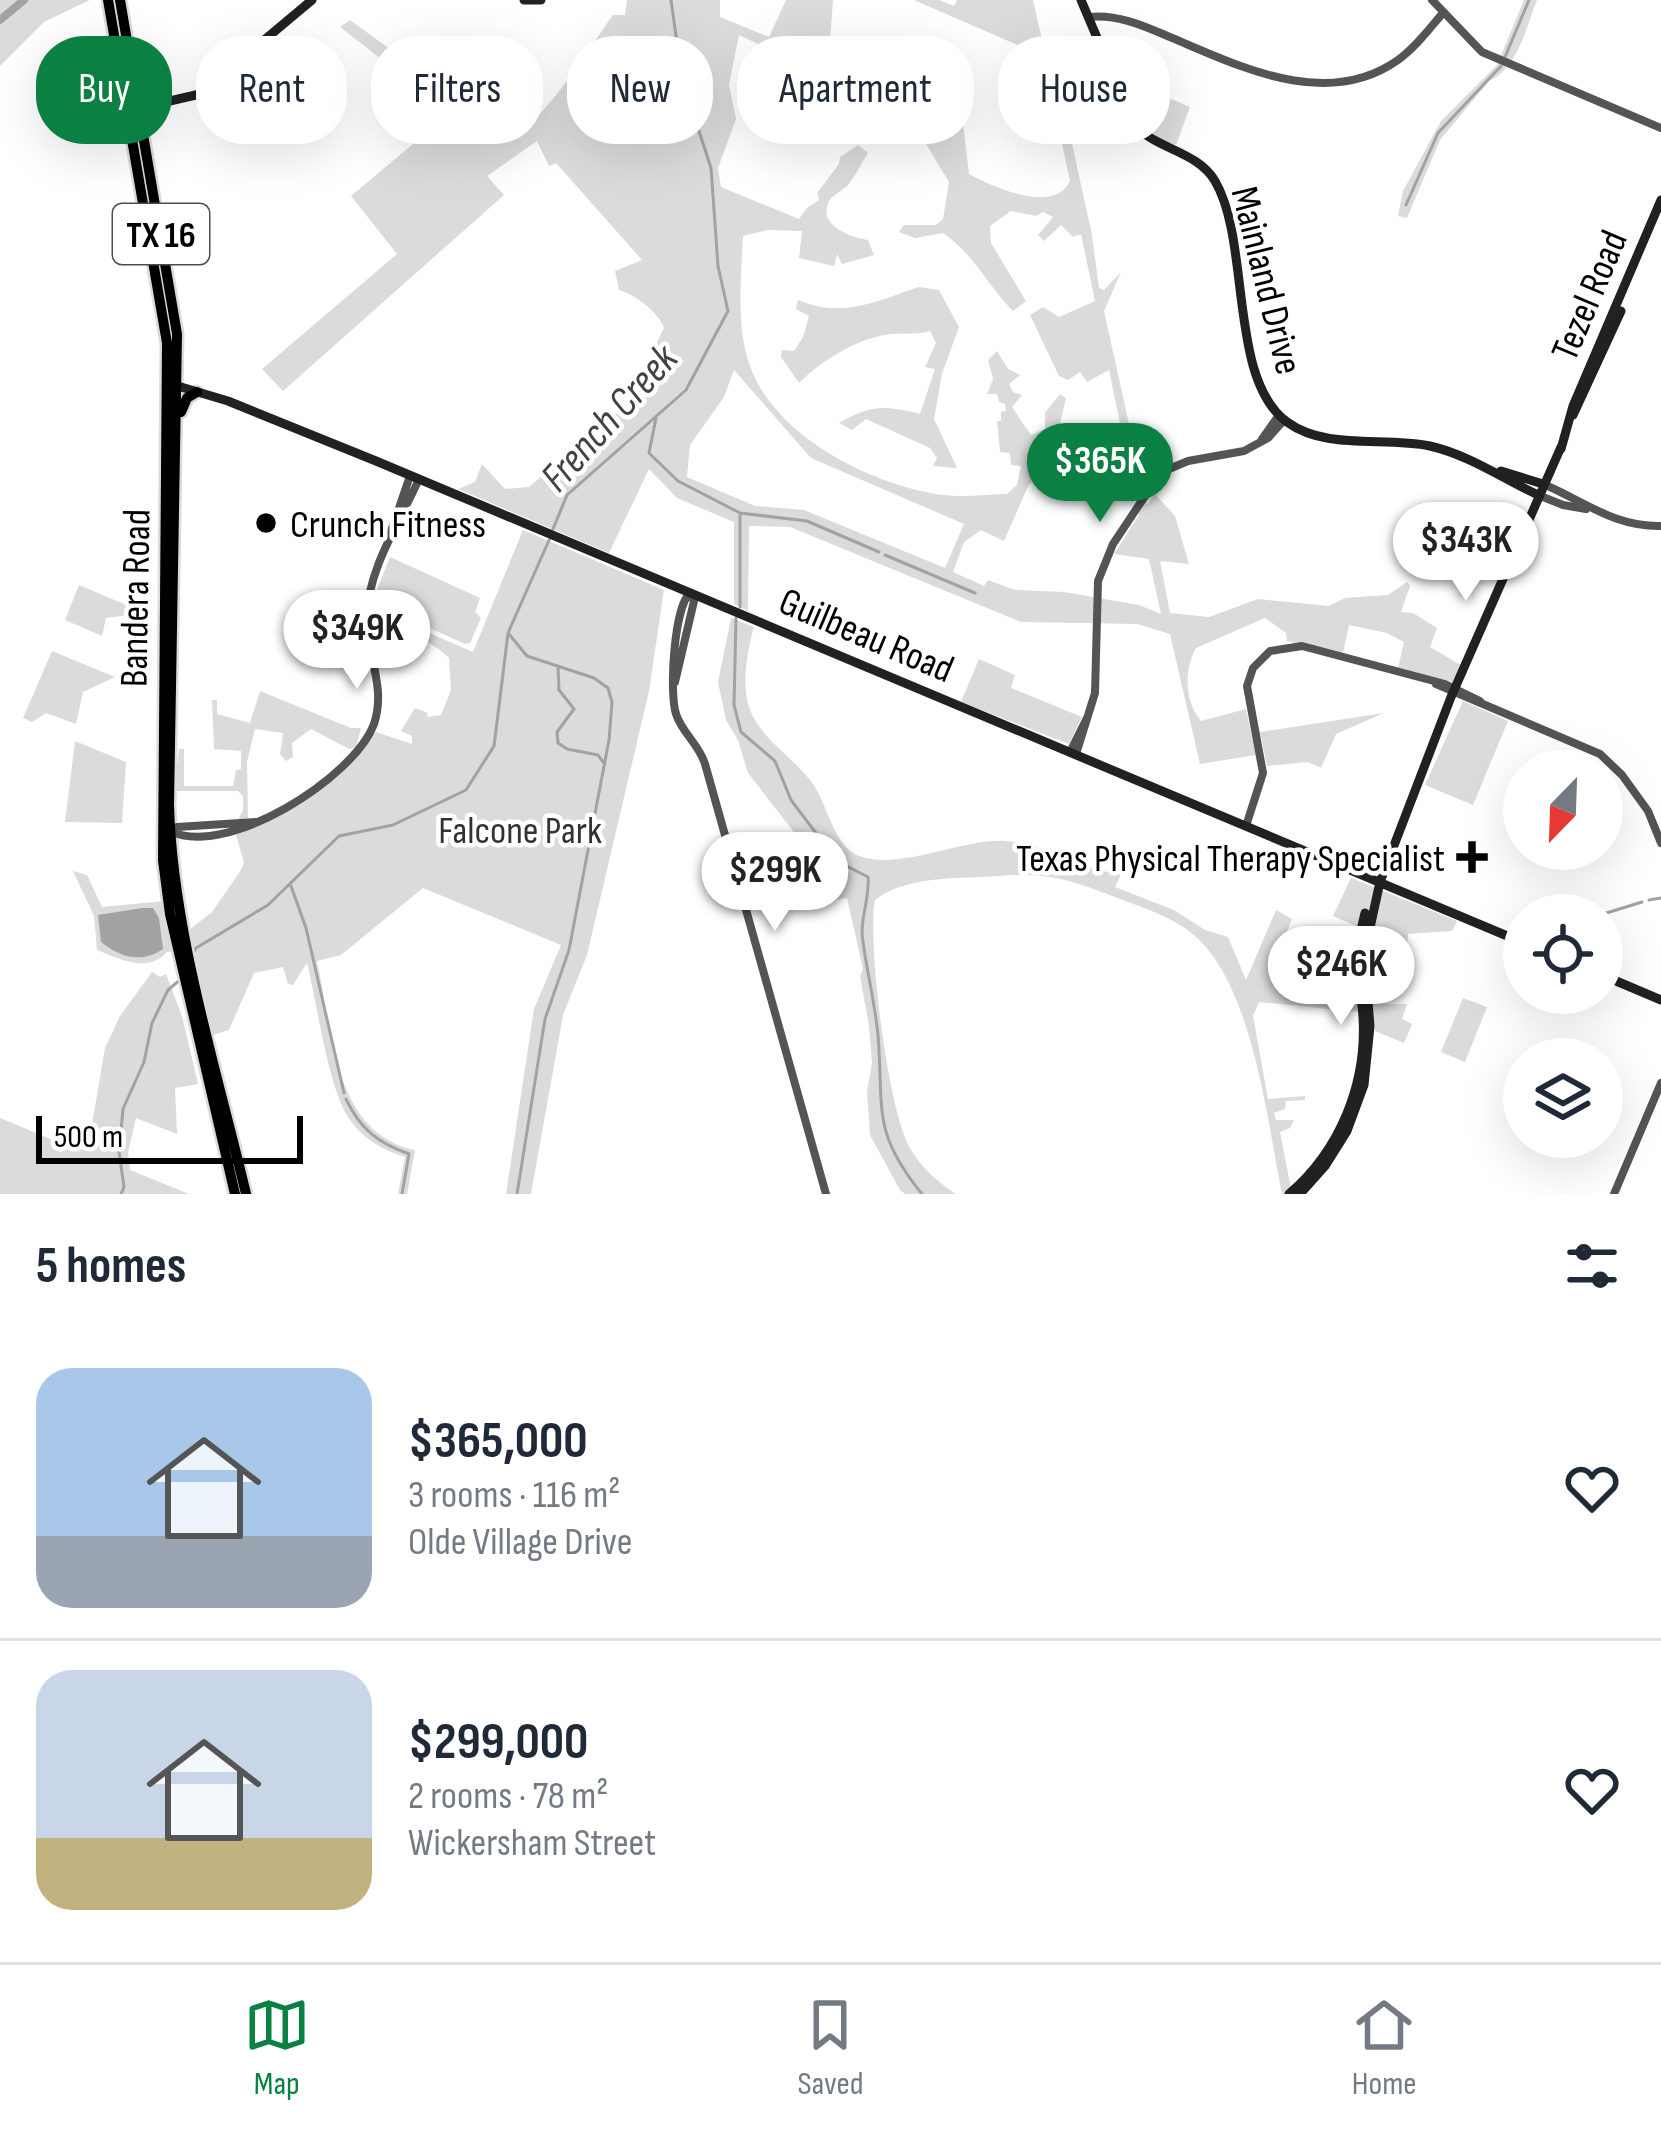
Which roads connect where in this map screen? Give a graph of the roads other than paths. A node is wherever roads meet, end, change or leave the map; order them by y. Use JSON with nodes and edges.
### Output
{"nodes":[{"id":1,"x":108,"y":0,"type":"edge"},
{"id":2,"x":119,"y":0,"type":"edge"},
{"id":3,"x":312,"y":0,"type":"edge"},
{"id":4,"x":524,"y":0,"type":"edge"},
{"id":5,"x":541,"y":0,"type":"edge"},
{"id":6,"x":1081,"y":0,"type":"edge"},
{"id":7,"x":1432,"y":0,"type":"edge"},
{"id":8,"x":1443,"y":13,"type":"junction"},
{"id":9,"x":1089,"y":17,"type":"junction"},
{"id":10,"x":117,"y":36,"type":"edge"},
{"id":11,"x":124,"y":36,"type":"edge"},
{"id":12,"x":172,"y":101,"type":"edge"},
{"id":13,"x":1661,"y":128,"type":"edge"},
{"id":14,"x":141,"y":144,"type":"edge"},
{"id":15,"x":1661,"y":200,"type":"edge"},
{"id":16,"x":1661,"y":216,"type":"edge"},
{"id":17,"x":179,"y":388,"type":"junction"},
{"id":18,"x":1573,"y":415,"type":"junction"},
{"id":19,"x":1281,"y":417,"type":"junction"},
{"id":20,"x":177,"y":427,"type":"junction"},
{"id":21,"x":414,"y":478,"type":"junction"},
{"id":22,"x":1543,"y":490,"type":"junction"},
{"id":23,"x":1661,"y":526,"type":"edge"},
{"id":24,"x":690,"y":593,"type":"junction"},
{"id":25,"x":1457,"y":691,"type":"junction"},
{"id":26,"x":1073,"y":753,"type":"junction"},
{"id":27,"x":1246,"y":826,"type":"junction"},
{"id":28,"x":170,"y":831,"type":"junction"},
{"id":29,"x":1661,"y":843,"type":"edge"},
{"id":30,"x":1380,"y":882,"type":"junction"},
{"id":31,"x":1503,"y":934,"type":"edge"},
{"id":32,"x":190,"y":978,"type":"junction"},
{"id":33,"x":1623,"y":984,"type":"edge"},
{"id":34,"x":1661,"y":1000,"type":"edge"},
{"id":35,"x":197,"y":1006,"type":"junction"},
{"id":36,"x":1661,"y":1082,"type":"edge"},
{"id":37,"x":235,"y":1194,"type":"edge"},
{"id":38,"x":246,"y":1194,"type":"edge"},
{"id":39,"x":826,"y":1194,"type":"edge"},
{"id":40,"x":1289,"y":1194,"type":"edge"},
{"id":41,"x":1300,"y":1194,"type":"edge"},
{"id":42,"x":1614,"y":1194,"type":"edge"}],
"edges":[{"from":1,"to":10,"type":"main road","name":"Bandera Road","number":"TX 16"},
{"from":2,"to":11,"type":"main road","name":"Bandera Road","number":"TX 16"},
{"from":3,"to":12,"type":"main road"},
{"from":4,"to":5,"type":"main road"},
{"from":6,"to":9,"type":"main road","name":"Mainland Drive"},
{"from":7,"to":8,"type":"street"},
{"from":8,"to":9,"type":"street"},
{"from":8,"to":13,"type":"street"},
{"from":9,"to":19,"type":"main road","name":"Mainland Drive"},
{"from":14,"to":17,"type":"main road","name":"Bandera Road","number":"TX 16"},
{"from":15,"to":18,"type":"main road","name":"Tezel Road"},
{"from":16,"to":18,"type":"main road","name":"Tezel Road"},
{"from":17,"to":20,"type":"main road","name":"Bandera Road","number":"TX 16"},
{"from":17,"to":20,"type":"main road"},
{"from":17,"to":21,"type":"main road","name":"Guilbeau Road"},
{"from":17,"to":32,"type":"main road","name":"Bandera Road","number":"TX 16"},
{"from":18,"to":22,"type":"main road","name":"Tezel Road"},
{"from":19,"to":22,"type":"main road","name":"Mainland Drive"},
{"from":19,"to":26,"type":"street"},
{"from":20,"to":28,"type":"main road","name":"Bandera Road","number":"TX 16"},
{"from":21,"to":24,"type":"main road","name":"Guilbeau Road"},
{"from":21,"to":28,"type":"street"},
{"from":22,"to":23,"type":"street"},
{"from":22,"to":25,"type":"main road","name":"Tezel Road"},
{"from":24,"to":26,"type":"main road","name":"Guilbeau Road"},
{"from":24,"to":39,"type":"street"},
{"from":25,"to":27,"type":"street"},
{"from":25,"to":29,"type":"street"},
{"from":25,"to":30,"type":"main road","name":"Tezel Road"},
{"from":26,"to":27,"type":"main road","name":"Guilbeau Road"},
{"from":27,"to":30,"type":"main road","name":"Guilbeau Road"},
{"from":28,"to":32,"type":"main road","name":"Bandera Road","number":"TX 16"},
{"from":30,"to":31,"type":"main road","name":"Guilbeau Road"},
{"from":30,"to":40,"type":"main road","name":"Tezel Road"},
{"from":30,"to":41,"type":"main road","name":"Tezel Road"},
{"from":32,"to":35,"type":"main road","name":"Bandera Road","number":"TX 16"},
{"from":33,"to":34,"type":"main road"},
{"from":35,"to":37,"type":"main road","name":"Bandera Road","number":"TX 16"},
{"from":35,"to":38,"type":"main road","name":"Bandera Road","number":"TX 16"},
{"from":36,"to":42,"type":"street"}]}
